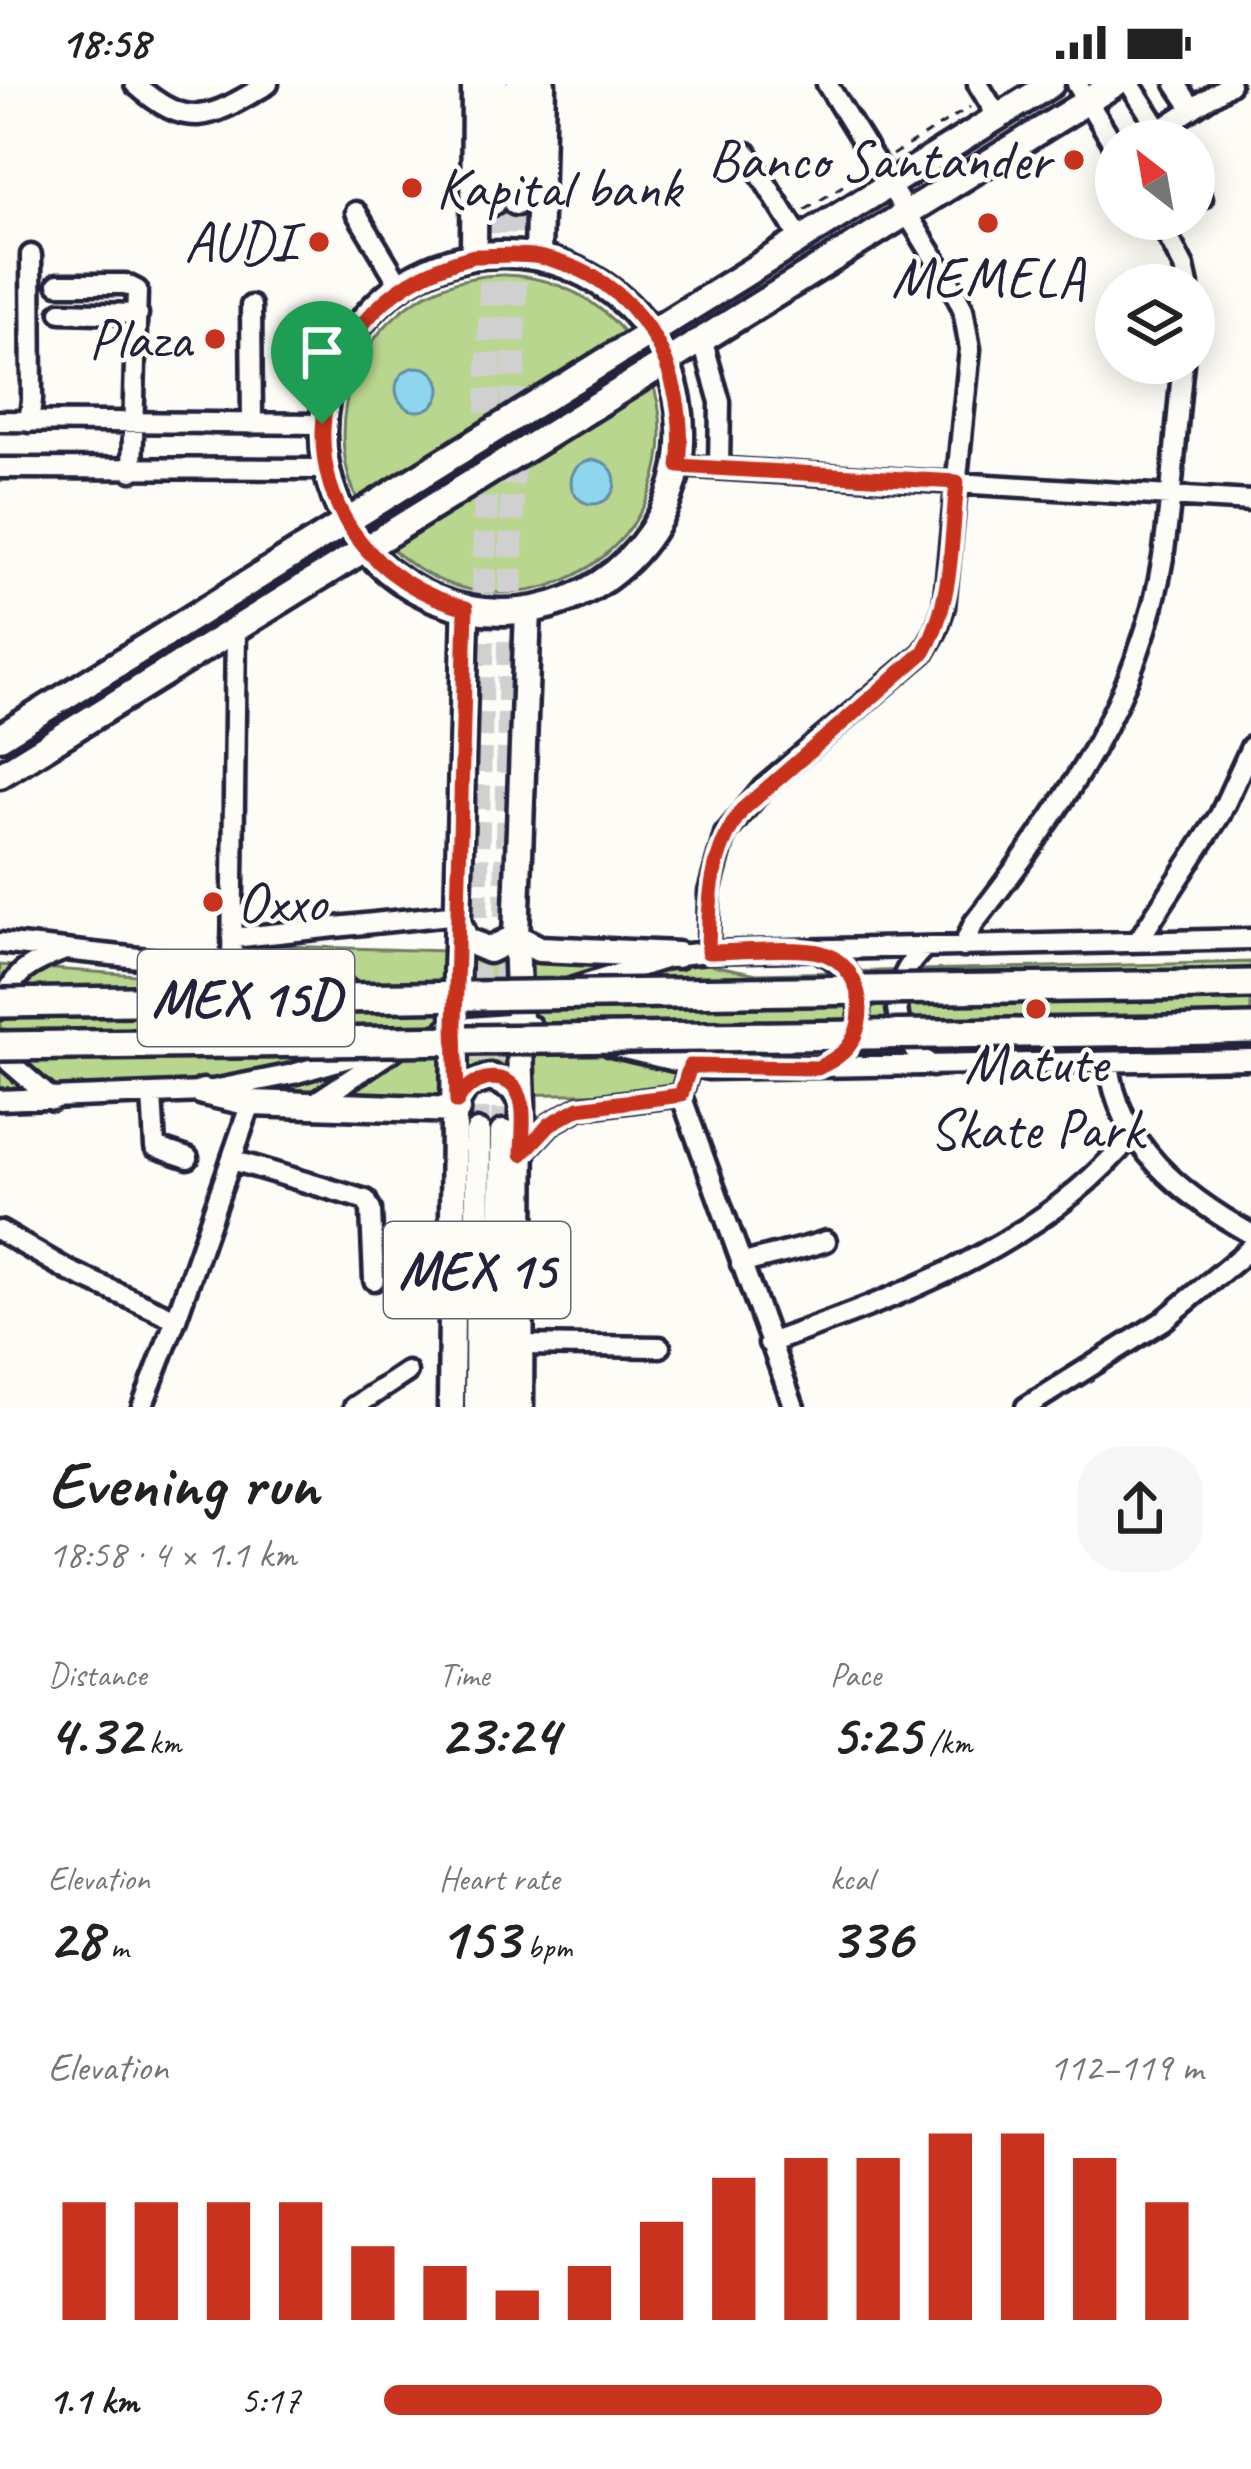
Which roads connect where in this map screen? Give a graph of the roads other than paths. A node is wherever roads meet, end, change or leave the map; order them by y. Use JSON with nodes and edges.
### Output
{"nodes":[{"id":1,"x":135,"y":84,"type":"edge"},
{"id":2,"x":268,"y":84,"type":"edge"},
{"id":3,"x":476,"y":84,"type":"edge"},
{"id":4,"x":494,"y":84,"type":"edge"},
{"id":5,"x":519,"y":84,"type":"edge"},
{"id":6,"x":542,"y":84,"type":"edge"},
{"id":7,"x":827,"y":84,"type":"edge"},
{"id":8,"x":978,"y":84,"type":"edge"},
{"id":9,"x":1115,"y":84,"type":"edge"},
{"id":10,"x":1130,"y":84,"type":"edge"},
{"id":11,"x":1176,"y":84,"type":"edge"},
{"id":12,"x":1230,"y":84,"type":"edge"},
{"id":13,"x":1037,"y":88,"type":"edge"},
{"id":14,"x":1083,"y":93,"type":"edge"},
{"id":15,"x":1192,"y":109,"type":"junction"},
{"id":16,"x":998,"y":117,"type":"junction"},
{"id":17,"x":1099,"y":120,"type":"edge"},
{"id":18,"x":1153,"y":120,"type":"edge"},
{"id":19,"x":1180,"y":120,"type":"edge"},
{"id":20,"x":747,"y":153,"type":"dead end"},
{"id":21,"x":889,"y":184,"type":"junction"},
{"id":22,"x":356,"y":212,"type":"dead end"},
{"id":23,"x":906,"y":212,"type":"junction"},
{"id":24,"x":801,"y":240,"type":"junction"},
{"id":25,"x":31,"y":255,"type":"dead end"},
{"id":26,"x":474,"y":256,"type":"junction"},
{"id":27,"x":538,"y":256,"type":"junction"},
{"id":28,"x":58,"y":284,"type":"dead end"},
{"id":29,"x":400,"y":285,"type":"junction"},
{"id":30,"x":251,"y":306,"type":"dead end"},
{"id":31,"x":61,"y":312,"type":"dead end"},
{"id":32,"x":138,"y":314,"type":"junction"},
{"id":33,"x":651,"y":333,"type":"junction"},
{"id":34,"x":702,"y":339,"type":"junction"},
{"id":35,"x":667,"y":360,"type":"junction"},
{"id":36,"x":1181,"y":384,"type":"edge"},
{"id":37,"x":0,"y":421,"type":"edge"},
{"id":38,"x":28,"y":422,"type":"junction"},
{"id":39,"x":133,"y":424,"type":"junction"},
{"id":40,"x":252,"y":424,"type":"junction"},
{"id":41,"x":322,"y":424,"type":"junction"},
{"id":42,"x":679,"y":466,"type":"junction"},
{"id":43,"x":0,"y":468,"type":"edge"},
{"id":44,"x":719,"y":468,"type":"junction"},
{"id":45,"x":326,"y":469,"type":"junction"},
{"id":46,"x":132,"y":471,"type":"junction"},
{"id":47,"x":957,"y":482,"type":"junction"},
{"id":48,"x":1169,"y":496,"type":"junction"},
{"id":49,"x":1251,"y":501,"type":"edge"},
{"id":50,"x":348,"y":524,"type":"junction"},
{"id":51,"x":363,"y":548,"type":"junction"},
{"id":52,"x":466,"y":608,"type":"junction"},
{"id":53,"x":528,"y":610,"type":"junction"},
{"id":54,"x":236,"y":627,"type":"junction"},
{"id":55,"x":0,"y":737,"type":"edge"},
{"id":56,"x":1251,"y":747,"type":"edge"},
{"id":57,"x":0,"y":775,"type":"edge"},
{"id":58,"x":459,"y":919,"type":"junction"},
{"id":59,"x":516,"y":937,"type":"junction"},
{"id":60,"x":232,"y":938,"type":"junction"},
{"id":61,"x":1251,"y":939,"type":"edge"},
{"id":62,"x":1138,"y":940,"type":"junction"},
{"id":63,"x":0,"y":943,"type":"edge"},
{"id":64,"x":963,"y":947,"type":"junction"},
{"id":65,"x":924,"y":948,"type":"junction"},
{"id":66,"x":69,"y":949,"type":"junction"},
{"id":67,"x":708,"y":952,"type":"junction"},
{"id":68,"x":819,"y":952,"type":"junction"},
{"id":69,"x":677,"y":955,"type":"junction"},
{"id":70,"x":232,"y":968,"type":"junction"},
{"id":71,"x":1251,"y":984,"type":"edge"},
{"id":72,"x":0,"y":1006,"type":"edge"},
{"id":73,"x":519,"y":1014,"type":"junction"},
{"id":74,"x":455,"y":1017,"type":"junction"},
{"id":75,"x":1251,"y":1029,"type":"edge"},
{"id":76,"x":408,"y":1040,"type":"junction"},
{"id":77,"x":0,"y":1041,"type":"edge"},
{"id":78,"x":1251,"y":1060,"type":"edge"},
{"id":79,"x":1108,"y":1063,"type":"junction"},
{"id":80,"x":690,"y":1066,"type":"junction"},
{"id":81,"x":932,"y":1066,"type":"junction"},
{"id":82,"x":818,"y":1068,"type":"junction"},
{"id":83,"x":202,"y":1092,"type":"junction"},
{"id":84,"x":152,"y":1095,"type":"junction"},
{"id":85,"x":681,"y":1095,"type":"junction"},
{"id":86,"x":0,"y":1100,"type":"edge"},
{"id":87,"x":53,"y":1100,"type":"junction"},
{"id":88,"x":251,"y":1103,"type":"junction"},
{"id":89,"x":522,"y":1103,"type":"junction"},
{"id":90,"x":457,"y":1106,"type":"junction"},
{"id":91,"x":308,"y":1107,"type":"junction"},
{"id":92,"x":1132,"y":1135,"type":"junction"},
{"id":93,"x":522,"y":1154,"type":"junction"},
{"id":94,"x":188,"y":1158,"type":"dead end"},
{"id":95,"x":232,"y":1160,"type":"junction"},
{"id":96,"x":0,"y":1231,"type":"edge"},
{"id":97,"x":1251,"y":1234,"type":"edge"},
{"id":98,"x":826,"y":1241,"type":"dead end"},
{"id":99,"x":1251,"y":1248,"type":"edge"},
{"id":100,"x":741,"y":1264,"type":"junction"},
{"id":101,"x":374,"y":1280,"type":"dead end"},
{"id":102,"x":176,"y":1319,"type":"junction"},
{"id":103,"x":770,"y":1343,"type":"junction"},
{"id":104,"x":520,"y":1345,"type":"junction"},
{"id":105,"x":660,"y":1347,"type":"dead end"},
{"id":106,"x":406,"y":1372,"type":"dead end"},
{"id":107,"x":360,"y":1405,"type":"edge"},
{"id":108,"x":142,"y":1407,"type":"edge"},
{"id":109,"x":451,"y":1407,"type":"edge"},
{"id":110,"x":477,"y":1407,"type":"edge"},
{"id":111,"x":499,"y":1407,"type":"edge"},
{"id":112,"x":520,"y":1407,"type":"edge"},
{"id":113,"x":794,"y":1407,"type":"edge"},
{"id":114,"x":1026,"y":1407,"type":"edge"}],
"edges":[{"from":1,"to":2,"type":"street"},
{"from":3,"to":26,"type":"main road"},
{"from":4,"to":5,"type":"main road"},
{"from":6,"to":27,"type":"main road"},
{"from":7,"to":21,"type":"street"},
{"from":8,"to":16,"type":"street"},
{"from":9,"to":14,"type":"main road"},
{"from":10,"to":18,"type":"street"},
{"from":11,"to":15,"type":"street"},
{"from":12,"to":15,"type":"street"},
{"from":13,"to":16,"type":"main road"},
{"from":14,"to":17,"type":"street"},
{"from":14,"to":23,"type":"main road"},
{"from":15,"to":19,"type":"street"},
{"from":16,"to":21,"type":"main road"},
{"from":20,"to":24,"type":"street"},
{"from":21,"to":23,"type":"street"},
{"from":21,"to":24,"type":"main road"},
{"from":22,"to":29,"type":"street"},
{"from":23,"to":34,"type":"main road"},
{"from":23,"to":47,"type":"street"},
{"from":24,"to":33,"type":"main road"},
{"from":25,"to":38,"type":"street"},
{"from":26,"to":27,"type":"main road"},
{"from":26,"to":29,"type":"main road"},
{"from":27,"to":33,"type":"main road"},
{"from":28,"to":32,"type":"street"},
{"from":29,"to":41,"type":"main road"},
{"from":30,"to":40,"type":"street"},
{"from":31,"to":32,"type":"street"},
{"from":32,"to":39,"type":"street"},
{"from":33,"to":35,"type":"main road"},
{"from":33,"to":50,"type":"main road"},
{"from":34,"to":35,"type":"main road"},
{"from":34,"to":44,"type":"street"},
{"from":35,"to":42,"type":"main road"},
{"from":35,"to":51,"type":"main road"},
{"from":36,"to":48,"type":"street"},
{"from":37,"to":38,"type":"street"},
{"from":38,"to":39,"type":"street"},
{"from":39,"to":40,"type":"street"},
{"from":39,"to":46,"type":"street"},
{"from":40,"to":41,"type":"street"},
{"from":41,"to":45,"type":"main road"},
{"from":42,"to":44,"type":"street"},
{"from":42,"to":53,"type":"main road"},
{"from":43,"to":46,"type":"street"},
{"from":44,"to":47,"type":"street"},
{"from":45,"to":46,"type":"street"},
{"from":45,"to":50,"type":"main road"},
{"from":47,"to":48,"type":"street"},
{"from":47,"to":67,"type":"street"},
{"from":48,"to":49,"type":"street"},
{"from":48,"to":64,"type":"street"},
{"from":50,"to":51,"type":"main road"},
{"from":50,"to":55,"type":"main road"},
{"from":51,"to":52,"type":"main road"},
{"from":51,"to":54,"type":"main road"},
{"from":52,"to":53,"type":"main road"},
{"from":52,"to":58,"type":"main road"},
{"from":53,"to":59,"type":"main road"},
{"from":54,"to":57,"type":"main road"},
{"from":54,"to":60,"type":"street"},
{"from":56,"to":62,"type":"street"},
{"from":58,"to":59,"type":"main road"},
{"from":58,"to":60,"type":"street"},
{"from":58,"to":74,"type":"main road"},
{"from":59,"to":69,"type":"main road"},
{"from":59,"to":73,"type":"main road"},
{"from":60,"to":70,"type":"street"},
{"from":61,"to":62,"type":"street"},
{"from":62,"to":64,"type":"street"},
{"from":63,"to":66,"type":"street"},
{"from":64,"to":65,"type":"street"},
{"from":65,"to":68,"type":"street"},
{"from":65,"to":81,"type":"street"},
{"from":66,"to":70,"type":"street"},
{"from":66,"to":72,"type":"street"},
{"from":67,"to":68,"type":"street"},
{"from":67,"to":69,"type":"street"},
{"from":68,"to":82,"type":"street"},
{"from":69,"to":73,"type":"street"},
{"from":70,"to":74,"type":"street"},
{"from":71,"to":72,"type":"highway","number":"MEX 15D","bridge":true},
{"from":73,"to":74,"type":"street"},
{"from":73,"to":80,"type":"street"},
{"from":73,"to":89,"type":"main road"},
{"from":74,"to":76,"type":"street"},
{"from":74,"to":90,"type":"main road"},
{"from":75,"to":77,"type":"highway","number":"MEX 15D","bridge":true},
{"from":76,"to":83,"type":"street"},
{"from":76,"to":91,"type":"street"},
{"from":77,"to":87,"type":"street"},
{"from":78,"to":79,"type":"street"},
{"from":79,"to":81,"type":"street"},
{"from":79,"to":92,"type":"street"},
{"from":80,"to":82,"type":"street"},
{"from":80,"to":85,"type":"street"},
{"from":81,"to":82,"type":"street"},
{"from":83,"to":84,"type":"street"},
{"from":83,"to":88,"type":"main road"},
{"from":84,"to":87,"type":"street"},
{"from":84,"to":94,"type":"street"},
{"from":85,"to":93,"type":"street"},
{"from":85,"to":100,"type":"street"},
{"from":86,"to":87,"type":"street"},
{"from":88,"to":91,"type":"main road"},
{"from":88,"to":95,"type":"street"},
{"from":89,"to":90,"type":"main road"},
{"from":89,"to":93,"type":"main road"},
{"from":90,"to":91,"type":"main road"},
{"from":90,"to":109,"type":"main road"},
{"from":92,"to":97,"type":"street"},
{"from":92,"to":103,"type":"street"},
{"from":93,"to":104,"type":"main road"},
{"from":95,"to":101,"type":"street"},
{"from":95,"to":102,"type":"street"},
{"from":96,"to":102,"type":"street"},
{"from":98,"to":100,"type":"street"},
{"from":99,"to":114,"type":"street"},
{"from":100,"to":103,"type":"street"},
{"from":102,"to":108,"type":"street"},
{"from":103,"to":113,"type":"street"},
{"from":104,"to":105,"type":"street"},
{"from":104,"to":112,"type":"main road"},
{"from":106,"to":107,"type":"street"},
{"from":110,"to":111,"type":"main road","number":"MEX 15"}]}
